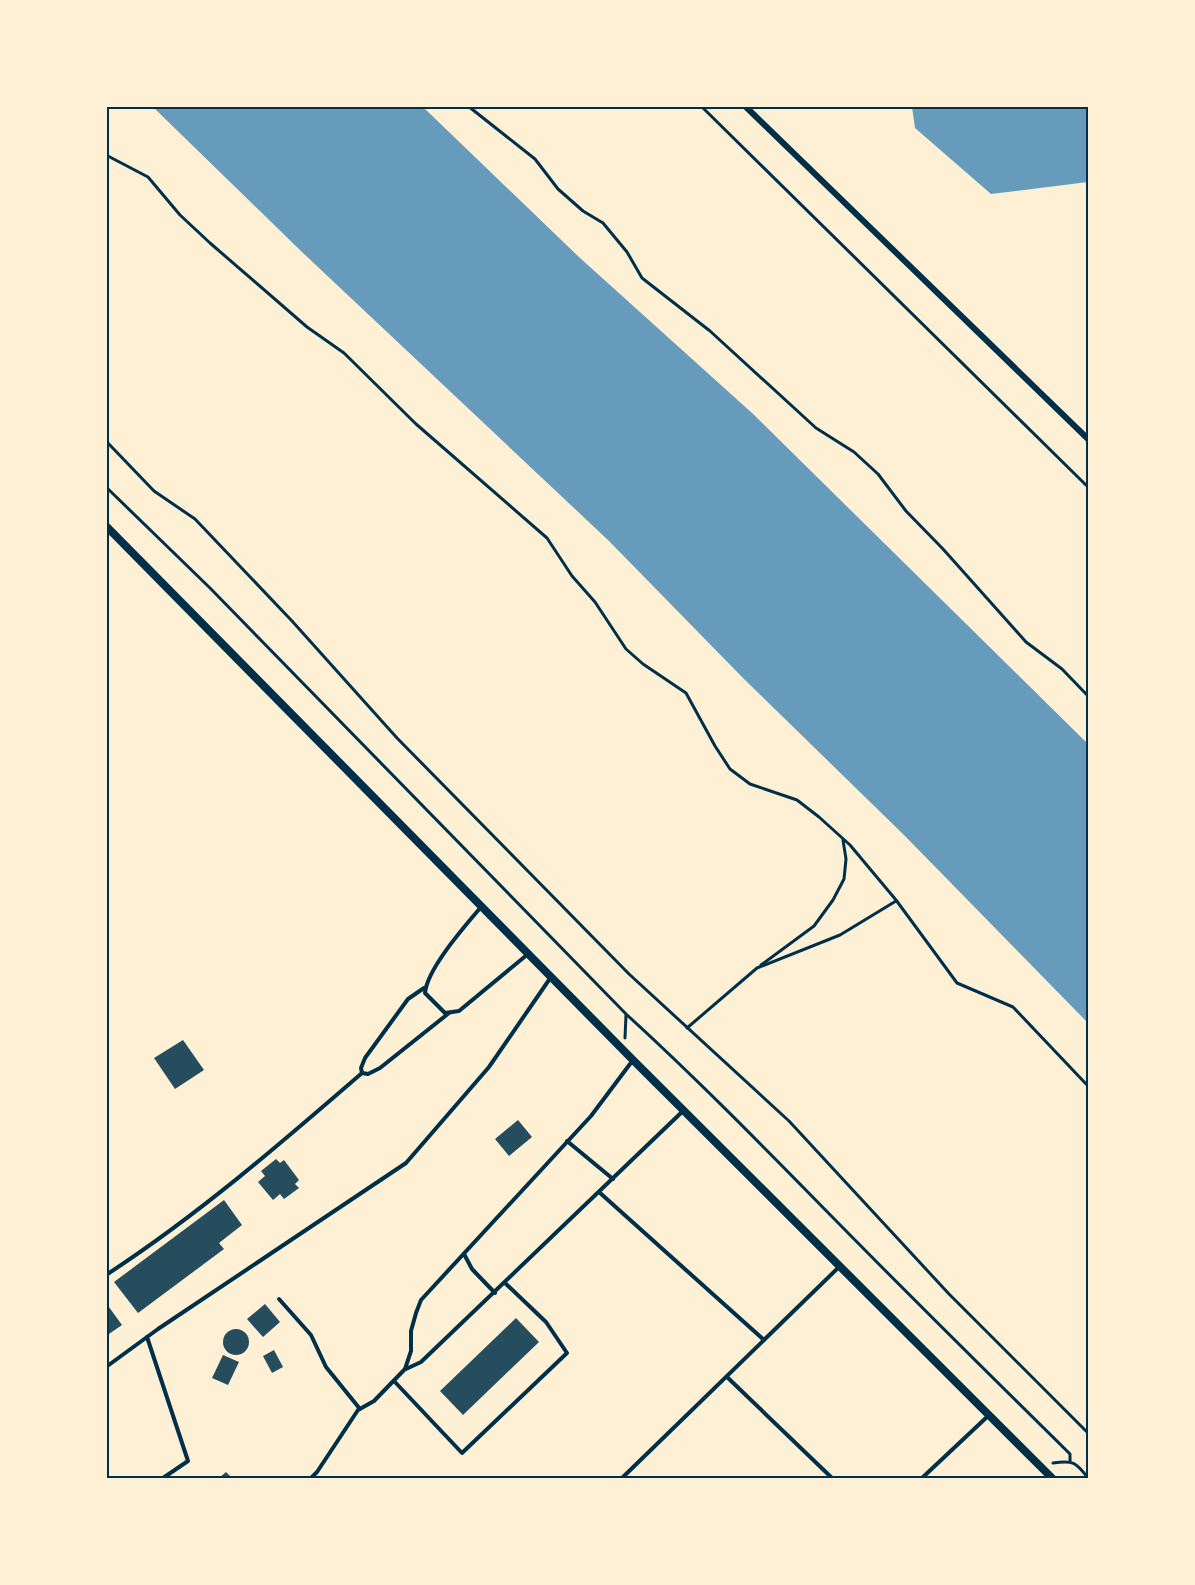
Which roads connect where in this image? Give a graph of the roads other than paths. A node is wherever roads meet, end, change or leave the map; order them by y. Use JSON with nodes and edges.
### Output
{"nodes":[{"id":1,"x":745,"y":106,"type":"edge"},
{"id":2,"x":1089,"y":439,"type":"edge"},
{"id":3,"x":106,"y":525,"type":"edge"},
{"id":4,"x":481,"y":907,"type":"junction"},
{"id":5,"x":528,"y":954,"type":"junction"},
{"id":6,"x":551,"y":977,"type":"junction"},
{"id":7,"x":425,"y":987,"type":"junction"},
{"id":8,"x":450,"y":1012,"type":"junction"},
{"id":9,"x":633,"y":1060,"type":"junction"},
{"id":10,"x":362,"y":1073,"type":"junction"},
{"id":11,"x":683,"y":1111,"type":"junction"},
{"id":12,"x":567,"y":1141,"type":"junction"},
{"id":13,"x":613,"y":1179,"type":"junction"},
{"id":14,"x":599,"y":1192,"type":"junction"},
{"id":15,"x":464,"y":1254,"type":"junction"},
{"id":16,"x":840,"y":1267,"type":"junction"},
{"id":17,"x":106,"y":1275,"type":"edge"},
{"id":18,"x":505,"y":1283,"type":"junction"},
{"id":19,"x":495,"y":1293,"type":"junction"},
{"id":20,"x":279,"y":1299,"type":"dead end"},
{"id":21,"x":147,"y":1337,"type":"junction"},
{"id":22,"x":764,"y":1340,"type":"junction"},
{"id":23,"x":106,"y":1367,"type":"edge"},
{"id":24,"x":405,"y":1369,"type":"junction"},
{"id":25,"x":727,"y":1377,"type":"junction"},
{"id":26,"x":394,"y":1380,"type":"junction"},
{"id":27,"x":360,"y":1409,"type":"junction"},
{"id":28,"x":989,"y":1415,"type":"junction"},
{"id":29,"x":164,"y":1478,"type":"edge"},
{"id":30,"x":311,"y":1479,"type":"edge"},
{"id":31,"x":622,"y":1479,"type":"edge"},
{"id":32,"x":832,"y":1479,"type":"edge"},
{"id":33,"x":922,"y":1479,"type":"edge"},
{"id":34,"x":1052,"y":1479,"type":"edge"}],
"edges":[{"from":1,"to":2,"type":"street"},
{"from":3,"to":4,"type":"street"},
{"from":4,"to":5,"type":"street"},
{"from":4,"to":7,"type":"lane"},
{"from":5,"to":6,"type":"street"},
{"from":5,"to":8,"type":"lane"},
{"from":6,"to":9,"type":"street"},
{"from":6,"to":21,"type":"lane"},
{"from":7,"to":8,"type":"lane"},
{"from":7,"to":10,"type":"lane"},
{"from":8,"to":10,"type":"lane"},
{"from":9,"to":11,"type":"street"},
{"from":9,"to":12,"type":"lane"},
{"from":10,"to":17,"type":"lane"},
{"from":11,"to":13,"type":"lane"},
{"from":11,"to":16,"type":"street"},
{"from":12,"to":13,"type":"lane"},
{"from":12,"to":15,"type":"lane"},
{"from":13,"to":14,"type":"lane"},
{"from":14,"to":18,"type":"lane"},
{"from":14,"to":22,"type":"lane"},
{"from":15,"to":19,"type":"lane"},
{"from":15,"to":24,"type":"lane"},
{"from":16,"to":22,"type":"lane"},
{"from":16,"to":28,"type":"street"},
{"from":18,"to":19,"type":"lane"},
{"from":18,"to":26,"type":"lane"},
{"from":19,"to":24,"type":"lane"},
{"from":20,"to":27,"type":"lane"},
{"from":21,"to":23,"type":"lane"},
{"from":21,"to":29,"type":"lane"},
{"from":22,"to":25,"type":"lane"},
{"from":24,"to":26,"type":"lane"},
{"from":25,"to":31,"type":"lane"},
{"from":25,"to":32,"type":"lane"},
{"from":26,"to":27,"type":"lane"},
{"from":27,"to":30,"type":"lane"},
{"from":28,"to":33,"type":"lane"},
{"from":28,"to":34,"type":"street"}]}
